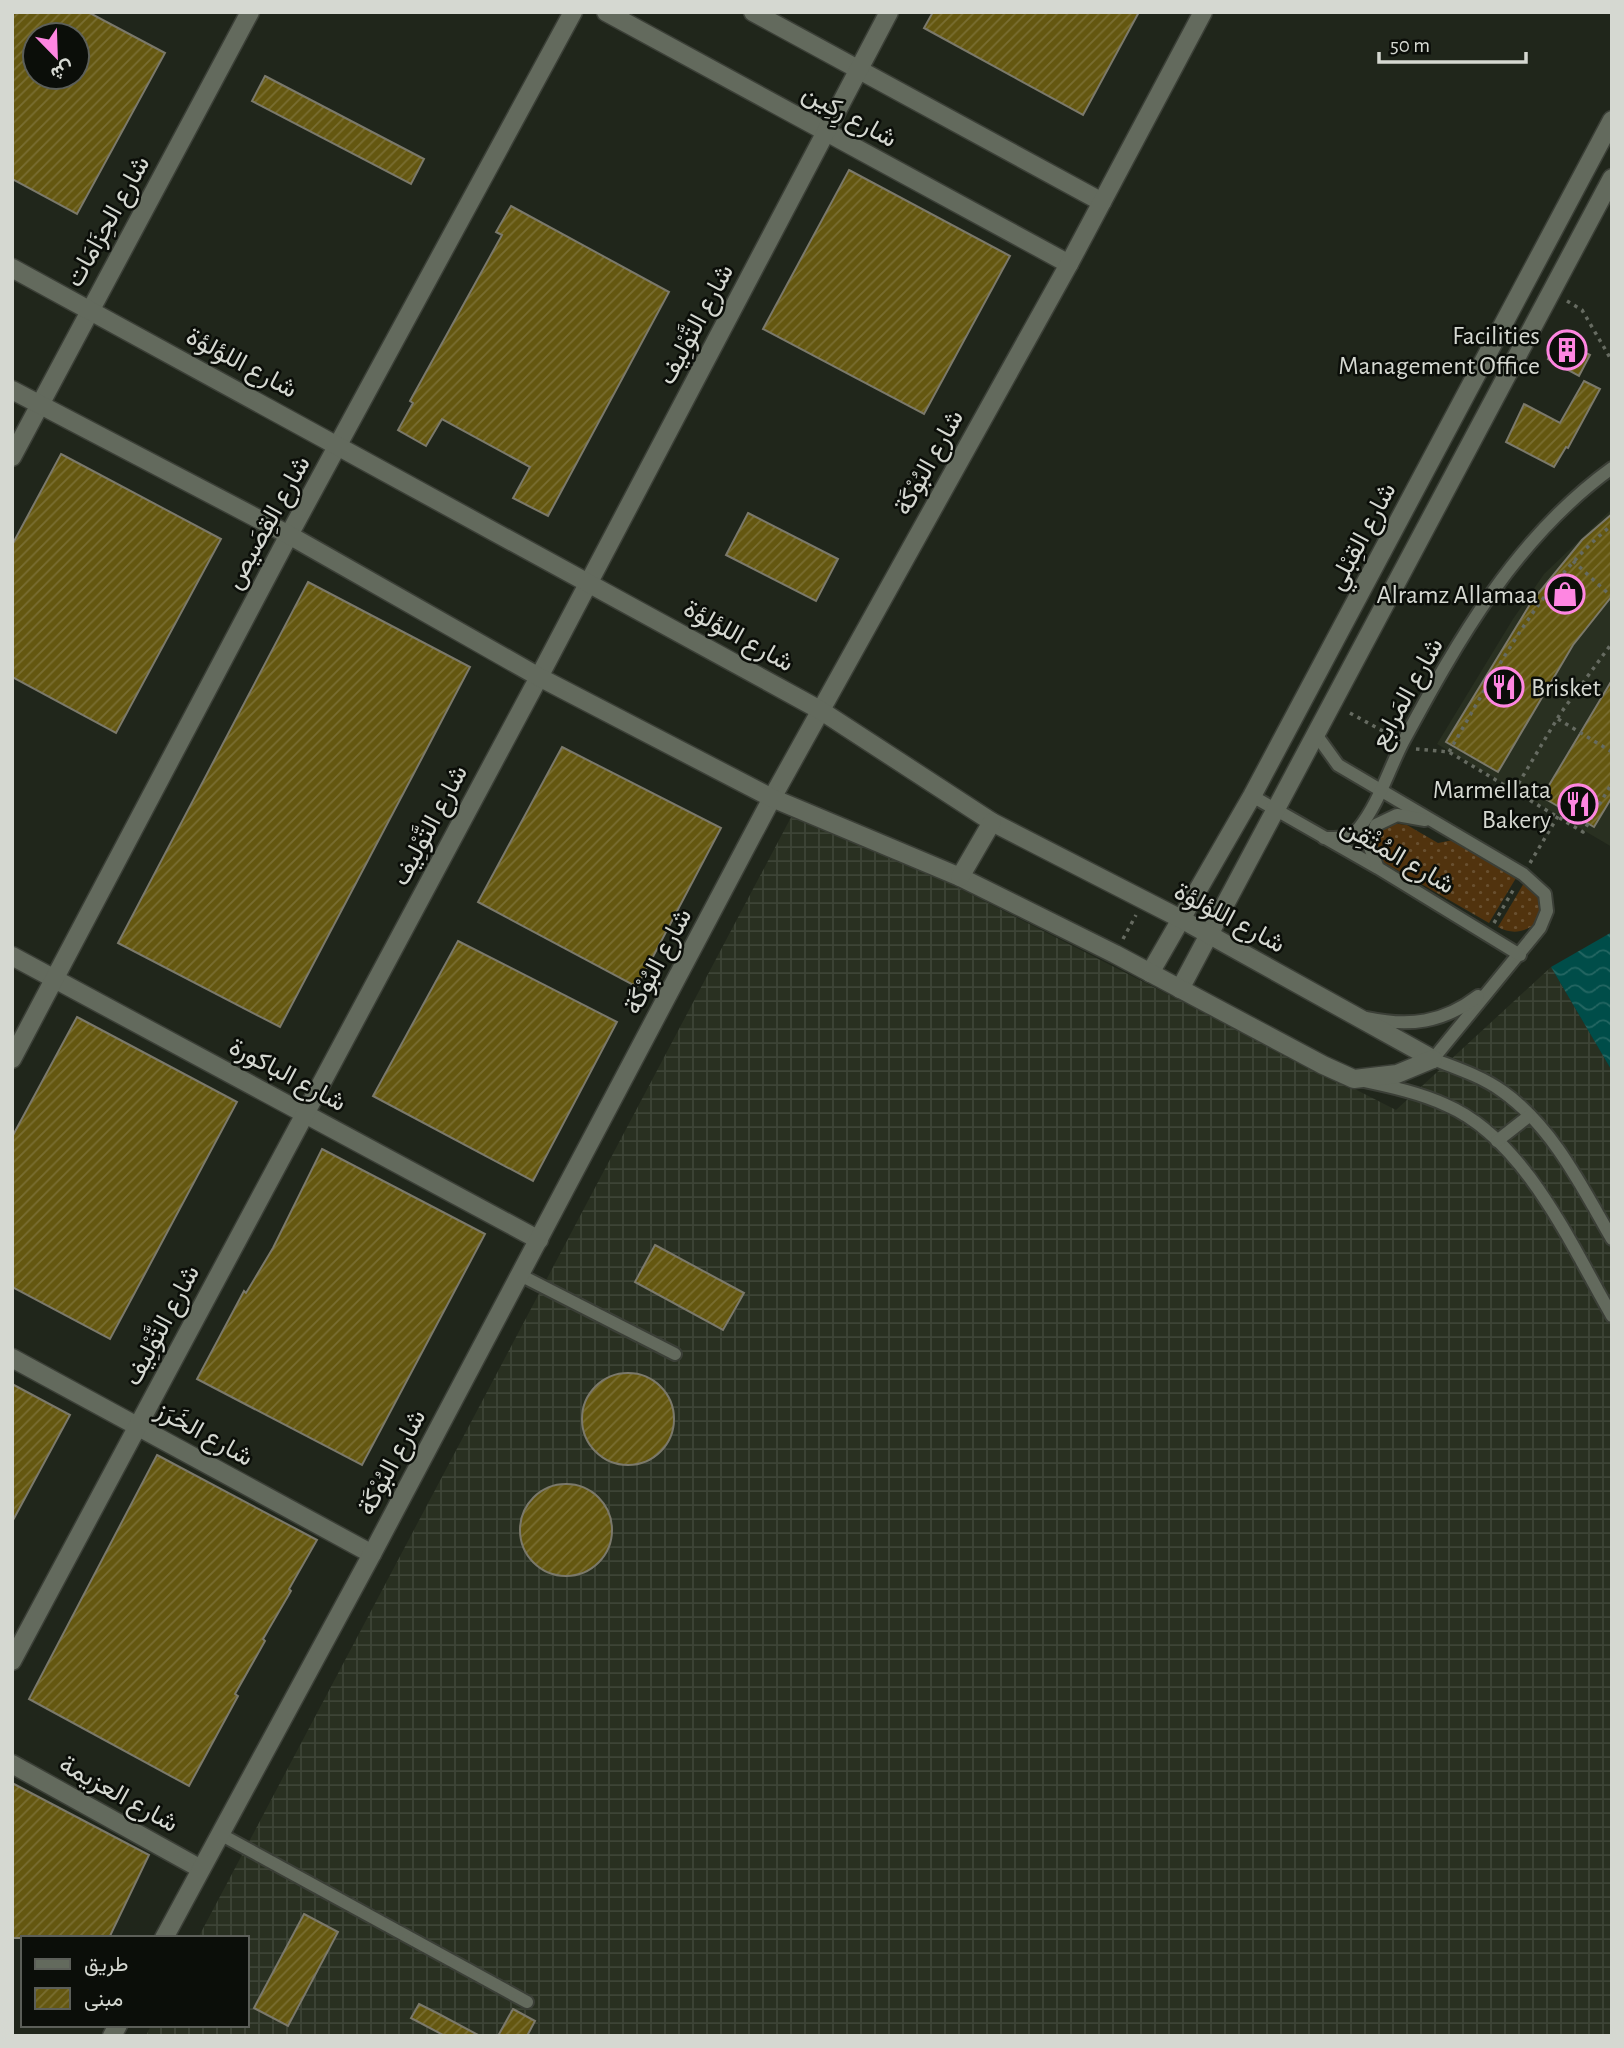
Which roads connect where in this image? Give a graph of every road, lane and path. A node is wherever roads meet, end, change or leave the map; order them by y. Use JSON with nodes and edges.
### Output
{"nodes":[{"id":1,"x":250,"y":12,"type":"edge"},
{"id":2,"x":573,"y":12,"type":"edge"},
{"id":3,"x":606,"y":12,"type":"edge"},
{"id":4,"x":753,"y":12,"type":"edge"},
{"id":5,"x":889,"y":12,"type":"edge"},
{"id":6,"x":1203,"y":12,"type":"edge"},
{"id":7,"x":859,"y":70,"type":"junction"},
{"id":8,"x":1612,"y":120,"type":"edge"},
{"id":9,"x":825,"y":132,"type":"junction"},
{"id":10,"x":1612,"y":178,"type":"edge"},
{"id":11,"x":1102,"y":202,"type":"junction"},
{"id":12,"x":1069,"y":264,"type":"junction"},
{"id":13,"x":12,"y":268,"type":"edge"},
{"id":14,"x":1550,"y":291,"type":"junction"},
{"id":15,"x":89,"y":309,"type":"junction"},
{"id":16,"x":1612,"y":361,"type":"edge"},
{"id":17,"x":12,"y":390,"type":"edge"},
{"id":18,"x":40,"y":405,"type":"junction"},
{"id":19,"x":340,"y":444,"type":"junction"},
{"id":20,"x":12,"y":457,"type":"edge"},
{"id":21,"x":1612,"y":468,"type":"edge"},
{"id":22,"x":1612,"y":524,"type":"edge"},
{"id":23,"x":289,"y":535,"type":"junction"},
{"id":24,"x":1573,"y":561,"type":"junction"},
{"id":25,"x":589,"y":582,"type":"junction"},
{"id":26,"x":1612,"y":597,"type":"edge"},
{"id":27,"x":1612,"y":643,"type":"edge"},
{"id":28,"x":539,"y":677,"type":"junction"},
{"id":29,"x":820,"y":710,"type":"junction"},
{"id":30,"x":1350,"y":713,"type":"dead end"},
{"id":31,"x":1558,"y":719,"type":"junction"},
{"id":32,"x":1315,"y":733,"type":"junction"},
{"id":33,"x":1394,"y":738,"type":"dead end"},
{"id":34,"x":1413,"y":748,"type":"dead end"},
{"id":35,"x":1449,"y":752,"type":"junction"},
{"id":36,"x":1612,"y":752,"type":"edge"},
{"id":37,"x":1612,"y":783,"type":"edge"},
{"id":38,"x":1380,"y":789,"type":"junction"},
{"id":39,"x":1514,"y":791,"type":"junction"},
{"id":40,"x":1252,"y":796,"type":"junction"},
{"id":41,"x":772,"y":798,"type":"junction"},
{"id":42,"x":1273,"y":810,"type":"junction"},
{"id":43,"x":992,"y":822,"type":"junction"},
{"id":44,"x":1445,"y":827,"type":"junction"},
{"id":45,"x":1324,"y":838,"type":"junction"},
{"id":46,"x":1378,"y":868,"type":"junction"},
{"id":47,"x":960,"y":877,"type":"junction"},
{"id":48,"x":1144,"y":901,"type":"junction"},
{"id":49,"x":1181,"y":919,"type":"junction"},
{"id":50,"x":1208,"y":935,"type":"junction"},
{"id":51,"x":1115,"y":954,"type":"junction"},
{"id":52,"x":1520,"y":955,"type":"junction"},
{"id":53,"x":12,"y":956,"type":"edge"},
{"id":54,"x":1150,"y":974,"type":"junction"},
{"id":55,"x":56,"y":979,"type":"junction"},
{"id":56,"x":1494,"y":983,"type":"junction"},
{"id":57,"x":1180,"y":989,"type":"junction"},
{"id":58,"x":1357,"y":1016,"type":"junction"},
{"id":59,"x":12,"y":1059,"type":"edge"},
{"id":60,"x":1433,"y":1059,"type":"junction"},
{"id":61,"x":1354,"y":1079,"type":"junction"},
{"id":62,"x":304,"y":1112,"type":"junction"},
{"id":63,"x":1529,"y":1116,"type":"junction"},
{"id":64,"x":1497,"y":1141,"type":"junction"},
{"id":65,"x":1612,"y":1239,"type":"edge"},
{"id":66,"x":539,"y":1240,"type":"junction"},
{"id":67,"x":520,"y":1275,"type":"junction"},
{"id":68,"x":1612,"y":1316,"type":"edge"},
{"id":69,"x":675,"y":1354,"type":"dead end"},
{"id":70,"x":12,"y":1358,"type":"edge"},
{"id":71,"x":137,"y":1426,"type":"junction"},
{"id":72,"x":372,"y":1554,"type":"junction"},
{"id":73,"x":12,"y":1661,"type":"edge"},
{"id":74,"x":12,"y":1764,"type":"edge"},
{"id":75,"x":219,"y":1834,"type":"junction"},
{"id":76,"x":201,"y":1869,"type":"junction"},
{"id":77,"x":165,"y":1936,"type":"edge"},
{"id":78,"x":527,"y":2002,"type":"dead end"}],
"edges":[{"from":1,"to":15,"type":"street","name":"شارع الحِزَامَات"},
{"from":2,"to":19,"type":"street","name":"شارع القِصَيص"},
{"from":3,"to":9,"type":"street","name":"شارع رِكِين"},
{"from":4,"to":7,"type":"street","name":"شارع رِكِين"},
{"from":5,"to":7,"type":"street","name":"شارع التَّوْلِيف"},
{"from":6,"to":11,"type":"street","name":"شارع البُوْكَة"},
{"from":7,"to":9,"type":"street","name":"شارع التَّوْلِيف"},
{"from":7,"to":11,"type":"street","name":"شارع رِكِين"},
{"from":8,"to":40,"type":"street","name":"شارع القِبْلي"},
{"from":9,"to":12,"type":"street","name":"شارع رِكِين"},
{"from":9,"to":25,"type":"street","name":"شارع التَّوْلِيف"},
{"from":10,"to":14,"type":"street","name":"شارع القِبْلي"},
{"from":11,"to":12,"type":"street","name":"شارع البُوْكَة"},
{"from":12,"to":29,"type":"street","name":"شارع البُوْكَة"},
{"from":13,"to":15,"type":"street","name":"شارع اللؤلؤة"},
{"from":14,"to":16,"type":"path"},
{"from":14,"to":32,"type":"street","name":"شارع القِبْلي"},
{"from":15,"to":18,"type":"street","name":"شارع الحِزَامَات"},
{"from":15,"to":19,"type":"street","name":"شارع اللؤلؤة"},
{"from":17,"to":18,"type":"street"},
{"from":18,"to":20,"type":"street","name":"شارع الحِزَامَات"},
{"from":18,"to":23,"type":"street"},
{"from":19,"to":23,"type":"street","name":"شارع القِصَيص"},
{"from":19,"to":25,"type":"street","name":"شارع اللؤلؤة"},
{"from":21,"to":38,"type":"lane","name":"شارع المَرابع"},
{"from":22,"to":24,"type":"path"},
{"from":23,"to":28,"type":"street"},
{"from":23,"to":55,"type":"street","name":"شارع القِصَيص"},
{"from":24,"to":26,"type":"path"},
{"from":24,"to":35,"type":"path"},
{"from":25,"to":28,"type":"street","name":"شارع التَّوْلِيف"},
{"from":25,"to":29,"type":"street","name":"شارع اللؤلؤة"},
{"from":27,"to":31,"type":"path"},
{"from":28,"to":41,"type":"street"},
{"from":28,"to":62,"type":"street","name":"شارع التَّوْلِيف"},
{"from":29,"to":41,"type":"street","name":"شارع البُوْكَة"},
{"from":29,"to":43,"type":"street","name":"شارع اللؤلؤة"},
{"from":30,"to":33,"type":"path"},
{"from":31,"to":36,"type":"path"},
{"from":31,"to":39,"type":"path"},
{"from":32,"to":38,"type":"lane","name":"شارع المُتْقِن"},
{"from":32,"to":42,"type":"street","name":"شارع القِبْلي"},
{"from":34,"to":35,"type":"path"},
{"from":35,"to":39,"type":"path"},
{"from":37,"to":39,"type":"path"},
{"from":38,"to":44,"type":"lane","name":"شارع المُتْقِن"},
{"from":38,"to":45,"type":"lane","name":"شارع المَرابع"},
{"from":40,"to":42,"type":"lane","name":"شارع المُتْقِن"},
{"from":40,"to":49,"type":"street","name":"شارع القِبْلي"},
{"from":41,"to":47,"type":"street"},
{"from":41,"to":66,"type":"street","name":"شارع البُوْكَة"},
{"from":42,"to":45,"type":"lane","name":"شارع المُتْقِن"},
{"from":42,"to":50,"type":"street","name":"شارع القِبْلي"},
{"from":43,"to":47,"type":"street"},
{"from":43,"to":48,"type":"street","name":"شارع اللؤلؤة"},
{"from":44,"to":46,"type":"lane"},
{"from":44,"to":52,"type":"lane","name":"شارع المُتْقِن"},
{"from":45,"to":46,"type":"lane","name":"شارع المُتْقِن"},
{"from":46,"to":52,"type":"lane","name":"شارع المُتْقِن"},
{"from":47,"to":51,"type":"street"},
{"from":48,"to":49,"type":"street","name":"شارع اللؤلؤة"},
{"from":48,"to":51,"type":"path"},
{"from":49,"to":50,"type":"street","name":"شارع اللؤلؤة"},
{"from":49,"to":54,"type":"street","name":"شارع القِبْلي"},
{"from":50,"to":57,"type":"street","name":"شارع القِبْلي"},
{"from":50,"to":58,"type":"street","name":"شارع اللؤلؤة"},
{"from":51,"to":54,"type":"street"},
{"from":52,"to":56,"type":"lane","name":"شارع المُتْقِن"},
{"from":53,"to":55,"type":"street","name":"شارع الباكورة"},
{"from":54,"to":57,"type":"street"},
{"from":55,"to":59,"type":"street","name":"شارع القِصَيص"},
{"from":55,"to":62,"type":"street","name":"شارع الباكورة"},
{"from":56,"to":58,"type":"lane"},
{"from":56,"to":60,"type":"lane","name":"شارع المُتْقِن"},
{"from":57,"to":61,"type":"street"},
{"from":58,"to":60,"type":"street","name":"شارع اللؤلؤة"},
{"from":60,"to":61,"type":"street"},
{"from":60,"to":63,"type":"lane"},
{"from":61,"to":64,"type":"lane"},
{"from":62,"to":66,"type":"street","name":"شارع الباكورة"},
{"from":62,"to":71,"type":"street","name":"شارع التَّوْلِيف"},
{"from":63,"to":64,"type":"lane"},
{"from":63,"to":65,"type":"lane"},
{"from":64,"to":68,"type":"lane"},
{"from":66,"to":67,"type":"street","name":"شارع البُوْكَة"},
{"from":67,"to":69,"type":"lane"},
{"from":67,"to":72,"type":"street","name":"شارع البُوْكَة"},
{"from":70,"to":71,"type":"street","name":"شارع الخَرَز"},
{"from":71,"to":72,"type":"street","name":"شارع الخَرَز"},
{"from":71,"to":73,"type":"street","name":"شارع التَّوْلِيف"},
{"from":72,"to":75,"type":"street","name":"شارع البُوْكَة"},
{"from":74,"to":76,"type":"street","name":"شارع العزيمة"},
{"from":75,"to":76,"type":"street","name":"شارع البُوْكَة"},
{"from":75,"to":78,"type":"lane"},
{"from":76,"to":77,"type":"street","name":"شارع البُوْكَة"}]}
